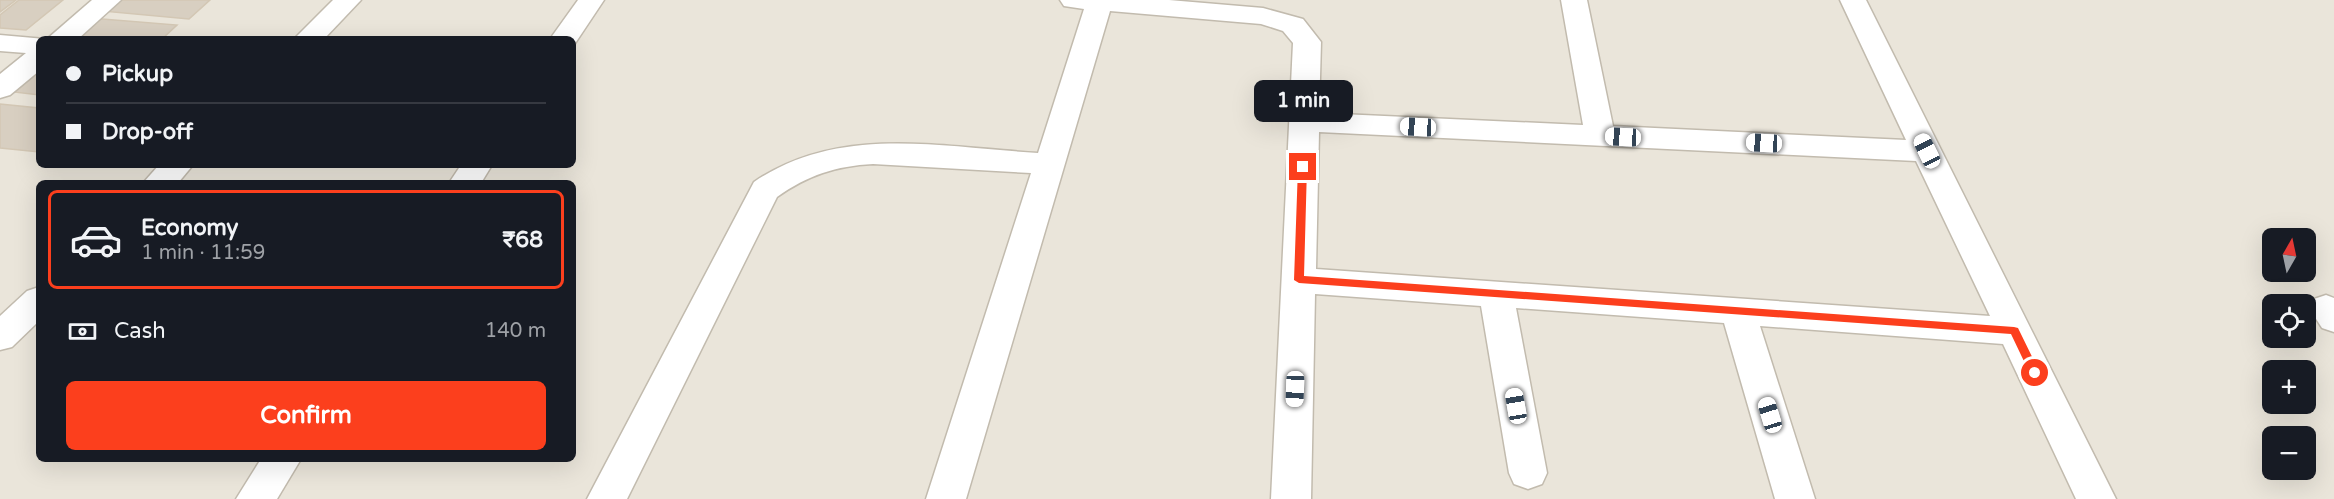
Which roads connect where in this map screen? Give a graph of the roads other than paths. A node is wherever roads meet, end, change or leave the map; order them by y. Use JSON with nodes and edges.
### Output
{"nodes":[{"id":1,"x":108,"y":0,"type":"edge"},
{"id":2,"x":348,"y":0,"type":"edge"},
{"id":3,"x":591,"y":0,"type":"edge"},
{"id":4,"x":1574,"y":0,"type":"edge"},
{"id":5,"x":1853,"y":0,"type":"edge"},
{"id":6,"x":1090,"y":1,"type":"edge"},
{"id":7,"x":65,"y":36,"type":"edge"},
{"id":8,"x":311,"y":36,"type":"edge"},
{"id":9,"x":566,"y":36,"type":"edge"},
{"id":10,"x":0,"y":43,"type":"edge"},
{"id":11,"x":36,"y":46,"type":"edge"},
{"id":12,"x":36,"y":59,"type":"edge"},
{"id":13,"x":0,"y":89,"type":"edge"},
{"id":14,"x":1304,"y":122,"type":"junction"},
{"id":15,"x":1600,"y":136,"type":"junction"},
{"id":16,"x":1927,"y":151,"type":"junction"},
{"id":17,"x":1049,"y":164,"type":"junction"},
{"id":18,"x":175,"y":168,"type":"edge"},
{"id":19,"x":162,"y":180,"type":"edge"},
{"id":20,"x":1299,"y":280,"type":"junction"},
{"id":21,"x":1496,"y":294,"type":"junction"},
{"id":22,"x":36,"y":303,"type":"edge"},
{"id":23,"x":1738,"y":311,"type":"junction"},
{"id":24,"x":2014,"y":331,"type":"junction"},
{"id":25,"x":0,"y":337,"type":"edge"},
{"id":26,"x":280,"y":462,"type":"edge"},
{"id":27,"x":1527,"y":473,"type":"dead end"},
{"id":28,"x":256,"y":499,"type":"edge"},
{"id":29,"x":607,"y":499,"type":"edge"},
{"id":30,"x":946,"y":499,"type":"edge"},
{"id":31,"x":1291,"y":499,"type":"edge"},
{"id":32,"x":1795,"y":499,"type":"edge"},
{"id":33,"x":2096,"y":499,"type":"edge"}],
"edges":[{"from":1,"to":7,"type":"street"},
{"from":2,"to":8,"type":"street"},
{"from":3,"to":9,"type":"street"},
{"from":4,"to":15,"type":"street"},
{"from":5,"to":16,"type":"street"},
{"from":6,"to":14,"type":"street"},
{"from":6,"to":17,"type":"street"},
{"from":10,"to":11,"type":"street"},
{"from":12,"to":13,"type":"street"},
{"from":14,"to":15,"type":"street"},
{"from":14,"to":20,"type":"street"},
{"from":15,"to":16,"type":"street"},
{"from":16,"to":24,"type":"street"},
{"from":17,"to":29,"type":"street"},
{"from":17,"to":30,"type":"street"},
{"from":18,"to":19,"type":"street"},
{"from":20,"to":21,"type":"street"},
{"from":20,"to":31,"type":"street"},
{"from":21,"to":23,"type":"street"},
{"from":21,"to":27,"type":"street"},
{"from":22,"to":25,"type":"street"},
{"from":23,"to":24,"type":"street"},
{"from":23,"to":32,"type":"street"},
{"from":24,"to":33,"type":"street"},
{"from":26,"to":28,"type":"street"}]}
